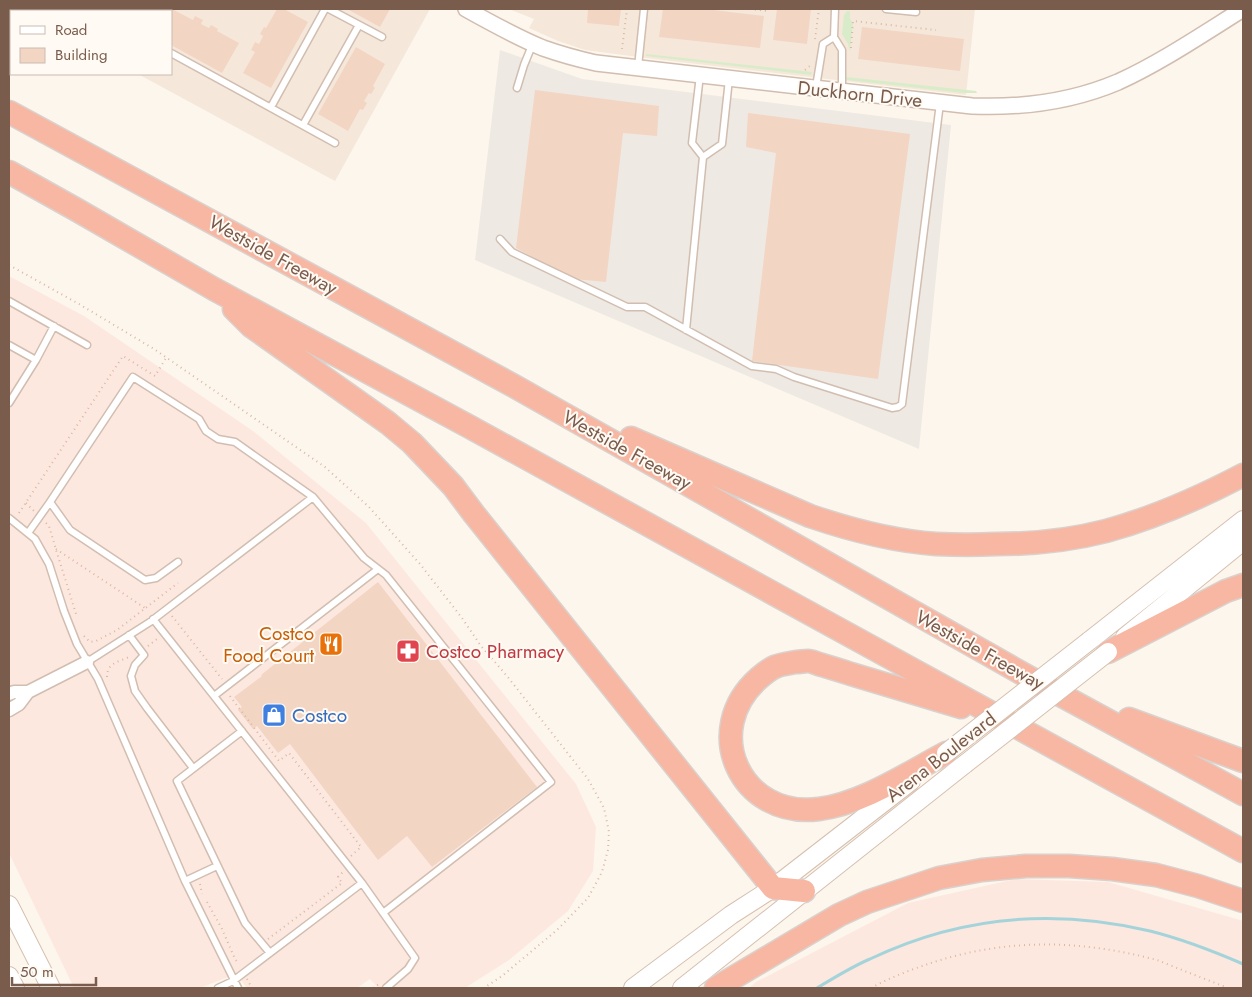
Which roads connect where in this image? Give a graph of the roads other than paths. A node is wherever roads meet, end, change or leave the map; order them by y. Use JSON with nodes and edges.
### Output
{"nodes":[{"id":1,"x":327,"y":9,"type":"edge"},
{"id":2,"x":466,"y":9,"type":"edge"},
{"id":3,"x":644,"y":9,"type":"edge"},
{"id":4,"x":835,"y":9,"type":"edge"},
{"id":5,"x":886,"y":9,"type":"edge"},
{"id":6,"x":1243,"y":9,"type":"edge"},
{"id":7,"x":916,"y":12,"type":"dead end"},
{"id":8,"x":359,"y":25,"type":"junction"},
{"id":9,"x":382,"y":37,"type":"dead end"},
{"id":10,"x":834,"y":37,"type":"junction"},
{"id":11,"x":533,"y":44,"type":"junction"},
{"id":12,"x":172,"y":54,"type":"edge"},
{"id":13,"x":637,"y":68,"type":"junction"},
{"id":14,"x":700,"y":75,"type":"junction"},
{"id":15,"x":729,"y":79,"type":"junction"},
{"id":16,"x":517,"y":88,"type":"dead end"},
{"id":17,"x":816,"y":88,"type":"junction"},
{"id":18,"x":842,"y":91,"type":"junction"},
{"id":19,"x":940,"y":102,"type":"junction"},
{"id":20,"x":271,"y":108,"type":"junction"},
{"id":21,"x":9,"y":112,"type":"edge"},
{"id":22,"x":303,"y":125,"type":"junction"},
{"id":23,"x":335,"y":143,"type":"dead end"},
{"id":24,"x":703,"y":157,"type":"junction"},
{"id":25,"x":9,"y":172,"type":"edge"},
{"id":26,"x":500,"y":239,"type":"dead end"},
{"id":27,"x":214,"y":289,"type":"junction"},
{"id":28,"x":9,"y":300,"type":"edge"},
{"id":29,"x":54,"y":326,"type":"junction"},
{"id":30,"x":686,"y":330,"type":"junction"},
{"id":31,"x":87,"y":344,"type":"dead end"},
{"id":32,"x":9,"y":345,"type":"edge"},
{"id":33,"x":36,"y":360,"type":"junction"},
{"id":34,"x":514,"y":386,"type":"junction"},
{"id":35,"x":9,"y":403,"type":"edge"},
{"id":36,"x":1243,"y":475,"type":"edge"},
{"id":37,"x":313,"y":497,"type":"junction"},
{"id":38,"x":50,"y":502,"type":"junction"},
{"id":39,"x":9,"y":518,"type":"edge"},
{"id":40,"x":1243,"y":520,"type":"edge"},
{"id":41,"x":28,"y":533,"type":"junction"},
{"id":42,"x":1243,"y":541,"type":"edge"},
{"id":43,"x":178,"y":562,"type":"dead end"},
{"id":44,"x":378,"y":569,"type":"junction"},
{"id":45,"x":1243,"y":585,"type":"edge"},
{"id":46,"x":153,"y":619,"type":"junction"},
{"id":47,"x":129,"y":635,"type":"junction"},
{"id":48,"x":1099,"y":646,"type":"junction"},
{"id":49,"x":87,"y":662,"type":"junction"},
{"id":50,"x":1046,"y":687,"type":"junction"},
{"id":51,"x":28,"y":692,"type":"junction"},
{"id":52,"x":9,"y":694,"type":"edge"},
{"id":53,"x":214,"y":696,"type":"junction"},
{"id":54,"x":9,"y":710,"type":"edge"},
{"id":55,"x":1005,"y":720,"type":"junction"},
{"id":56,"x":242,"y":730,"type":"junction"},
{"id":57,"x":956,"y":758,"type":"junction"},
{"id":58,"x":1243,"y":761,"type":"edge"},
{"id":59,"x":193,"y":768,"type":"junction"},
{"id":60,"x":1243,"y":794,"type":"edge"},
{"id":61,"x":1243,"y":851,"type":"edge"},
{"id":62,"x":217,"y":866,"type":"junction"},
{"id":63,"x":185,"y":881,"type":"junction"},
{"id":64,"x":362,"y":883,"type":"junction"},
{"id":65,"x":773,"y":888,"type":"junction"},
{"id":66,"x":804,"y":891,"type":"junction"},
{"id":67,"x":1243,"y":901,"type":"edge"},
{"id":68,"x":9,"y":905,"type":"edge"},
{"id":69,"x":383,"y":913,"type":"junction"},
{"id":70,"x":270,"y":953,"type":"junction"},
{"id":71,"x":9,"y":976,"type":"edge"},
{"id":72,"x":234,"y":981,"type":"junction"},
{"id":73,"x":15,"y":988,"type":"edge"},
{"id":74,"x":51,"y":988,"type":"edge"},
{"id":75,"x":218,"y":988,"type":"edge"},
{"id":76,"x":238,"y":988,"type":"edge"},
{"id":77,"x":386,"y":988,"type":"edge"},
{"id":78,"x":633,"y":988,"type":"edge"},
{"id":79,"x":682,"y":988,"type":"edge"},
{"id":80,"x":716,"y":988,"type":"edge"}],
"edges":[{"from":1,"to":8,"type":"lane"},
{"from":1,"to":20,"type":"lane"},
{"from":2,"to":11,"type":"street","name":"Duckhorn Drive"},
{"from":3,"to":13,"type":"lane"},
{"from":4,"to":10,"type":"lane"},
{"from":5,"to":7,"type":"lane"},
{"from":6,"to":19,"type":"street","name":"Duckhorn Drive"},
{"from":8,"to":9,"type":"lane"},
{"from":8,"to":22,"type":"lane"},
{"from":10,"to":17,"type":"lane"},
{"from":10,"to":18,"type":"lane"},
{"from":11,"to":13,"type":"street","name":"Duckhorn Drive"},
{"from":11,"to":16,"type":"lane"},
{"from":12,"to":20,"type":"lane"},
{"from":13,"to":14,"type":"street","name":"Duckhorn Drive"},
{"from":14,"to":15,"type":"street","name":"Duckhorn Drive"},
{"from":14,"to":24,"type":"lane"},
{"from":15,"to":17,"type":"street","name":"Duckhorn Drive"},
{"from":15,"to":24,"type":"lane"},
{"from":17,"to":18,"type":"street","name":"Duckhorn Drive"},
{"from":18,"to":19,"type":"street","name":"Duckhorn Drive"},
{"from":19,"to":30,"type":"lane"},
{"from":20,"to":22,"type":"lane"},
{"from":21,"to":34,"type":"highway","name":"Westside Freeway"},
{"from":22,"to":23,"type":"lane"},
{"from":24,"to":30,"type":"lane"},
{"from":25,"to":27,"type":"highway"},
{"from":26,"to":30,"type":"lane"},
{"from":27,"to":55,"type":"highway"},
{"from":27,"to":65,"type":"highway"},
{"from":28,"to":29,"type":"lane"},
{"from":29,"to":31,"type":"lane"},
{"from":29,"to":33,"type":"lane"},
{"from":32,"to":33,"type":"lane"},
{"from":33,"to":35,"type":"lane"},
{"from":34,"to":36,"type":"highway"},
{"from":34,"to":50,"type":"highway","name":"Westside Freeway"},
{"from":37,"to":38,"type":"lane"},
{"from":37,"to":44,"type":"lane"},
{"from":37,"to":46,"type":"lane"},
{"from":38,"to":41,"type":"lane"},
{"from":38,"to":43,"type":"lane"},
{"from":39,"to":41,"type":"lane"},
{"from":40,"to":48,"type":"main road","name":"Arena Boulevard"},
{"from":41,"to":49,"type":"lane"},
{"from":42,"to":48,"type":"main road","name":"Arena Boulevard"},
{"from":44,"to":53,"type":"lane"},
{"from":44,"to":69,"type":"lane"},
{"from":45,"to":48,"type":"highway"},
{"from":46,"to":47,"type":"lane"},
{"from":46,"to":53,"type":"lane"},
{"from":47,"to":49,"type":"lane"},
{"from":47,"to":59,"type":"lane"},
{"from":48,"to":57,"type":"main road","name":"Arena Boulevard","bridge":true},
{"from":49,"to":51,"type":"street"},
{"from":49,"to":63,"type":"lane"},
{"from":50,"to":58,"type":"highway"},
{"from":50,"to":60,"type":"highway","name":"Westside Freeway"},
{"from":51,"to":52,"type":"street"},
{"from":51,"to":54,"type":"street"},
{"from":53,"to":56,"type":"lane"},
{"from":55,"to":57,"type":"highway"},
{"from":55,"to":61,"type":"highway"},
{"from":56,"to":59,"type":"lane"},
{"from":56,"to":64,"type":"lane"},
{"from":57,"to":65,"type":"main road","name":"Arena Boulevard"},
{"from":57,"to":66,"type":"main road","name":"Arena Boulevard"},
{"from":59,"to":62,"type":"lane"},
{"from":62,"to":63,"type":"lane"},
{"from":62,"to":70,"type":"lane"},
{"from":63,"to":72,"type":"lane"},
{"from":64,"to":69,"type":"lane"},
{"from":64,"to":70,"type":"lane"},
{"from":65,"to":66,"type":"highway"},
{"from":65,"to":78,"type":"main road","name":"Arena Boulevard"},
{"from":66,"to":79,"type":"main road","name":"Arena Boulevard"},
{"from":67,"to":80,"type":"highway"},
{"from":68,"to":74,"type":"main road"},
{"from":69,"to":77,"type":"lane"},
{"from":70,"to":72,"type":"lane"},
{"from":71,"to":73,"type":"main road"},
{"from":72,"to":75,"type":"lane"},
{"from":72,"to":76,"type":"lane"}]}
